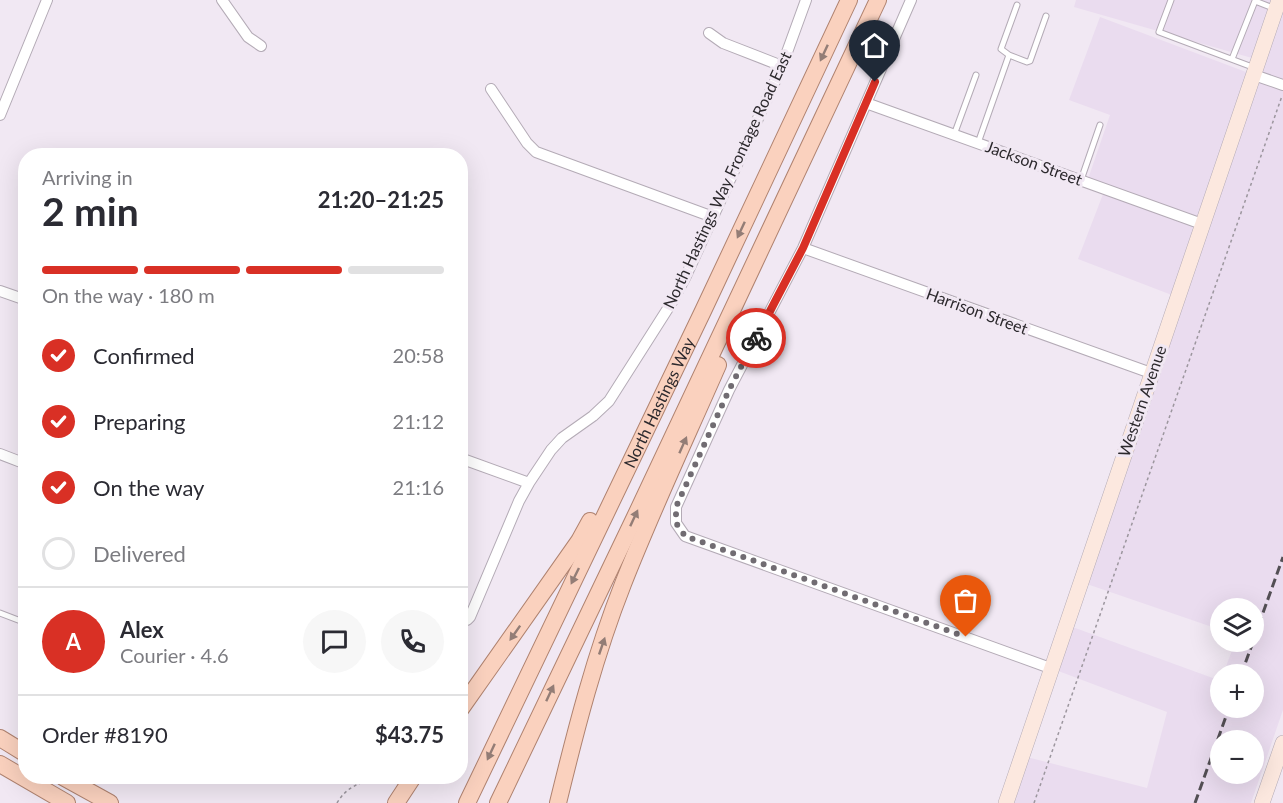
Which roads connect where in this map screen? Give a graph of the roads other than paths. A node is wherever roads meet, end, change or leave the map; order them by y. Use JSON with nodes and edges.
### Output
{"nodes":[{"id":1,"x":47,"y":0,"type":"edge"},
{"id":2,"x":222,"y":0,"type":"edge"},
{"id":3,"x":807,"y":0,"type":"edge"},
{"id":4,"x":849,"y":0,"type":"edge"},
{"id":5,"x":878,"y":0,"type":"edge"},
{"id":6,"x":911,"y":0,"type":"edge"},
{"id":7,"x":1171,"y":0,"type":"edge"},
{"id":8,"x":1277,"y":4,"type":"edge"},
{"id":9,"x":1017,"y":5,"type":"dead end"},
{"id":10,"x":1046,"y":16,"type":"dead end"},
{"id":11,"x":709,"y":33,"type":"dead end"},
{"id":12,"x":261,"y":46,"type":"dead end"},
{"id":13,"x":1009,"y":55,"type":"junction"},
{"id":14,"x":1232,"y":59,"type":"junction"},
{"id":15,"x":782,"y":66,"type":"junction"},
{"id":16,"x":1255,"y":72,"type":"junction"},
{"id":17,"x":976,"y":75,"type":"dead end"},
{"id":18,"x":492,"y":88,"type":"dead end"},
{"id":19,"x":1283,"y":90,"type":"edge"},
{"id":20,"x":866,"y":103,"type":"junction"},
{"id":21,"x":827,"y":110,"type":"junction"},
{"id":22,"x":0,"y":115,"type":"edge"},
{"id":23,"x":1100,"y":125,"type":"dead end"},
{"id":24,"x":954,"y":135,"type":"junction"},
{"id":25,"x":978,"y":143,"type":"junction"},
{"id":26,"x":1081,"y":180,"type":"junction"},
{"id":27,"x":713,"y":217,"type":"junction"},
{"id":28,"x":1202,"y":224,"type":"junction"},
{"id":29,"x":803,"y":248,"type":"junction"},
{"id":30,"x":0,"y":291,"type":"edge"},
{"id":31,"x":18,"y":297,"type":"edge"},
{"id":32,"x":703,"y":311,"type":"junction"},
{"id":33,"x":1151,"y":373,"type":"junction"},
{"id":34,"x":0,"y":454,"type":"edge"},
{"id":35,"x":18,"y":461,"type":"edge"},
{"id":36,"x":468,"y":461,"type":"edge"},
{"id":37,"x":529,"y":483,"type":"junction"},
{"id":38,"x":0,"y":613,"type":"edge"},
{"id":39,"x":468,"y":618,"type":"edge"},
{"id":40,"x":18,"y":620,"type":"edge"},
{"id":41,"x":1053,"y":669,"type":"junction"},
{"id":42,"x":468,"y":699,"type":"edge"},
{"id":43,"x":0,"y":738,"type":"edge"},
{"id":44,"x":1283,"y":743,"type":"edge"},
{"id":45,"x":18,"y":749,"type":"edge"},
{"id":46,"x":0,"y":764,"type":"edge"},
{"id":47,"x":18,"y":774,"type":"edge"},
{"id":48,"x":34,"y":784,"type":"edge"},
{"id":49,"x":76,"y":784,"type":"edge"},
{"id":50,"x":408,"y":784,"type":"edge"},
{"id":51,"x":67,"y":803,"type":"edge"},
{"id":52,"x":110,"y":803,"type":"edge"},
{"id":53,"x":396,"y":803,"type":"edge"},
{"id":54,"x":467,"y":803,"type":"edge"},
{"id":55,"x":498,"y":803,"type":"edge"},
{"id":56,"x":558,"y":803,"type":"edge"},
{"id":57,"x":1006,"y":803,"type":"edge"},
{"id":58,"x":1262,"y":803,"type":"edge"}],
"edges":[{"from":1,"to":22,"type":"street"},
{"from":2,"to":12,"type":"street"},
{"from":3,"to":15,"type":"street","name":"North Hastings Way Frontage Road East"},
{"from":4,"to":32,"type":"main road","name":"North Hastings Way","one_way":true},
{"from":5,"to":21,"type":"main road","name":"North Hastings Way"},
{"from":6,"to":20,"type":"street"},
{"from":7,"to":14,"type":"lane"},
{"from":8,"to":14,"type":"lane"},
{"from":8,"to":16,"type":"street","name":"Western Avenue"},
{"from":9,"to":13,"type":"lane"},
{"from":10,"to":13,"type":"lane"},
{"from":11,"to":15,"type":"street"},
{"from":13,"to":25,"type":"lane"},
{"from":14,"to":16,"type":"lane"},
{"from":15,"to":27,"type":"street","name":"North Hastings Way Frontage Road East"},
{"from":16,"to":19,"type":"street"},
{"from":16,"to":28,"type":"street","name":"Western Avenue"},
{"from":17,"to":24,"type":"lane"},
{"from":18,"to":27,"type":"street"},
{"from":20,"to":24,"type":"street","name":"Jackson Street"},
{"from":20,"to":29,"type":"street"},
{"from":55,"to":21,"type":"main road","name":"North Hastings Way","one_way":true},
{"from":56,"to":21,"type":"main road","one_way":true},
{"from":23,"to":26,"type":"lane"},
{"from":24,"to":25,"type":"street","name":"Jackson Street"},
{"from":25,"to":26,"type":"street","name":"Jackson Street"},
{"from":26,"to":28,"type":"street","name":"Jackson Street"},
{"from":27,"to":37,"type":"street","name":"North Hastings Way Frontage Road East"},
{"from":28,"to":33,"type":"street","name":"Western Avenue"},
{"from":29,"to":33,"type":"street","name":"Harrison Street"},
{"from":29,"to":41,"type":"street"},
{"from":30,"to":31,"type":"street"},
{"from":32,"to":42,"type":"main road","one_way":true},
{"from":32,"to":54,"type":"main road","name":"North Hastings Way","one_way":true},
{"from":33,"to":41,"type":"street","name":"Western Avenue"},
{"from":34,"to":35,"type":"street"},
{"from":36,"to":37,"type":"street"},
{"from":37,"to":39,"type":"street","name":"North Hastings Way Frontage Road East"},
{"from":38,"to":40,"type":"lane"},
{"from":41,"to":57,"type":"street","name":"Western Avenue"},
{"from":43,"to":45,"type":"main road"},
{"from":44,"to":58,"type":"street"},
{"from":46,"to":47,"type":"main road"},
{"from":48,"to":51,"type":"main road"},
{"from":49,"to":52,"type":"main road"},
{"from":50,"to":53,"type":"main road"}]}
